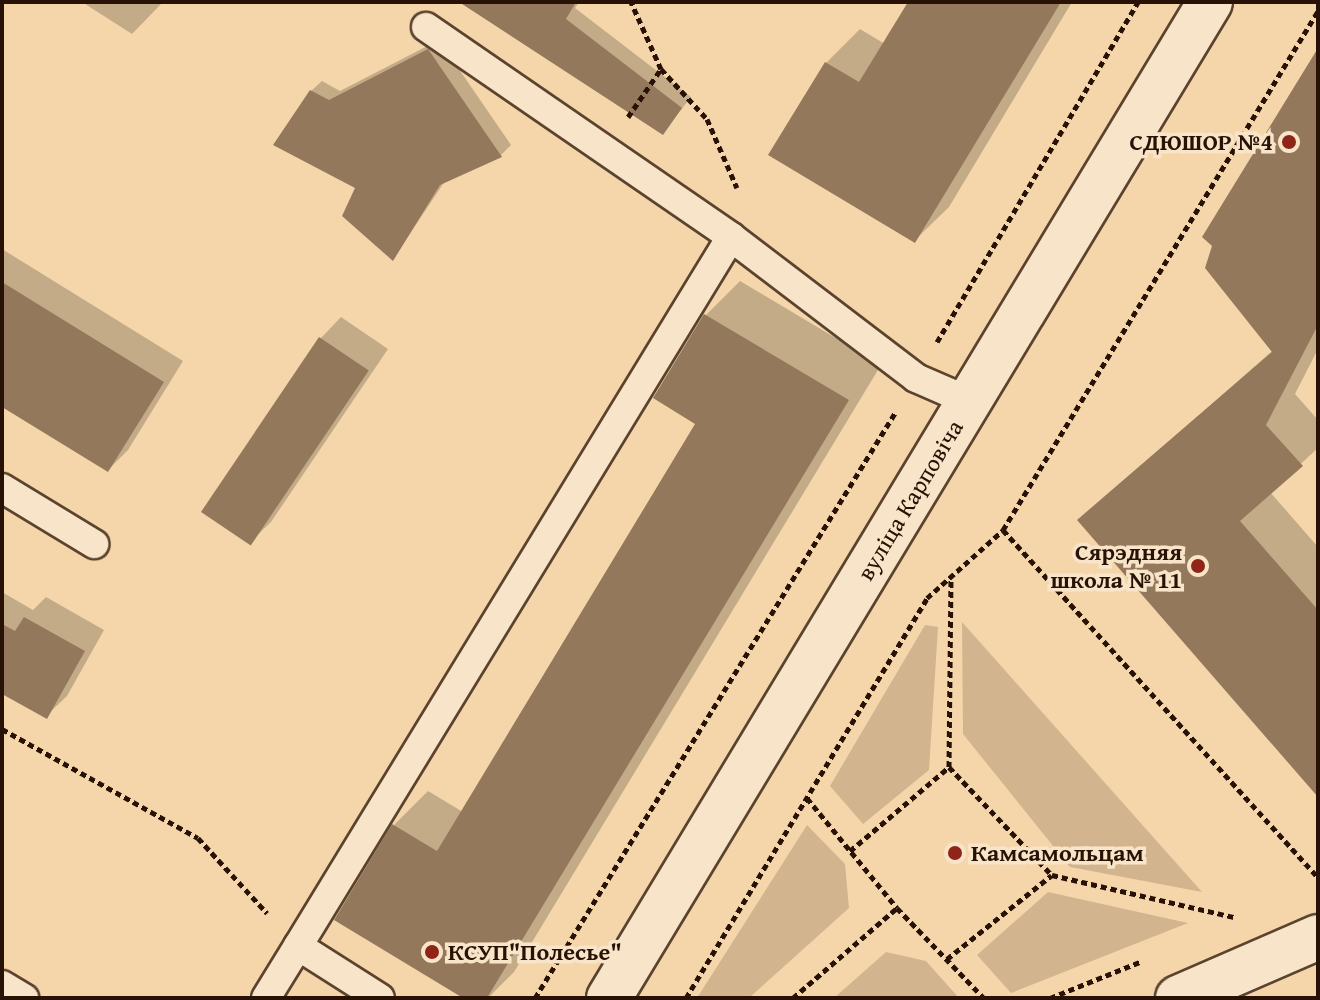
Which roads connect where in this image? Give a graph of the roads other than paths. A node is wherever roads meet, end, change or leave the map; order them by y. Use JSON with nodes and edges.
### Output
{"nodes":[{"id":1,"x":1210,"y":2,"type":"edge"},
{"id":2,"x":426,"y":27,"type":"dead end"},
{"id":3,"x":731,"y":237,"type":"junction"},
{"id":4,"x":969,"y":401,"type":"junction"},
{"id":5,"x":2,"y":488,"type":"edge"},
{"id":6,"x":94,"y":544,"type":"dead end"},
{"id":7,"x":1318,"y":937,"type":"edge"},
{"id":8,"x":298,"y":946,"type":"junction"},
{"id":9,"x":2,"y":985,"type":"edge"},
{"id":10,"x":24,"y":998,"type":"edge"},
{"id":11,"x":266,"y":998,"type":"edge"},
{"id":12,"x":380,"y":998,"type":"edge"},
{"id":13,"x":609,"y":998,"type":"edge"},
{"id":14,"x":1178,"y":998,"type":"edge"}],
"edges":[{"from":1,"to":4,"type":"street","name":"вуліца Карповіча"},
{"from":2,"to":3,"type":"lane"},
{"from":3,"to":4,"type":"lane"},
{"from":3,"to":8,"type":"lane"},
{"from":4,"to":13,"type":"street","name":"вуліца Карповіча"},
{"from":5,"to":6,"type":"lane"},
{"from":7,"to":14,"type":"street"},
{"from":8,"to":11,"type":"lane"},
{"from":8,"to":12,"type":"lane"},
{"from":9,"to":10,"type":"lane"}]}
